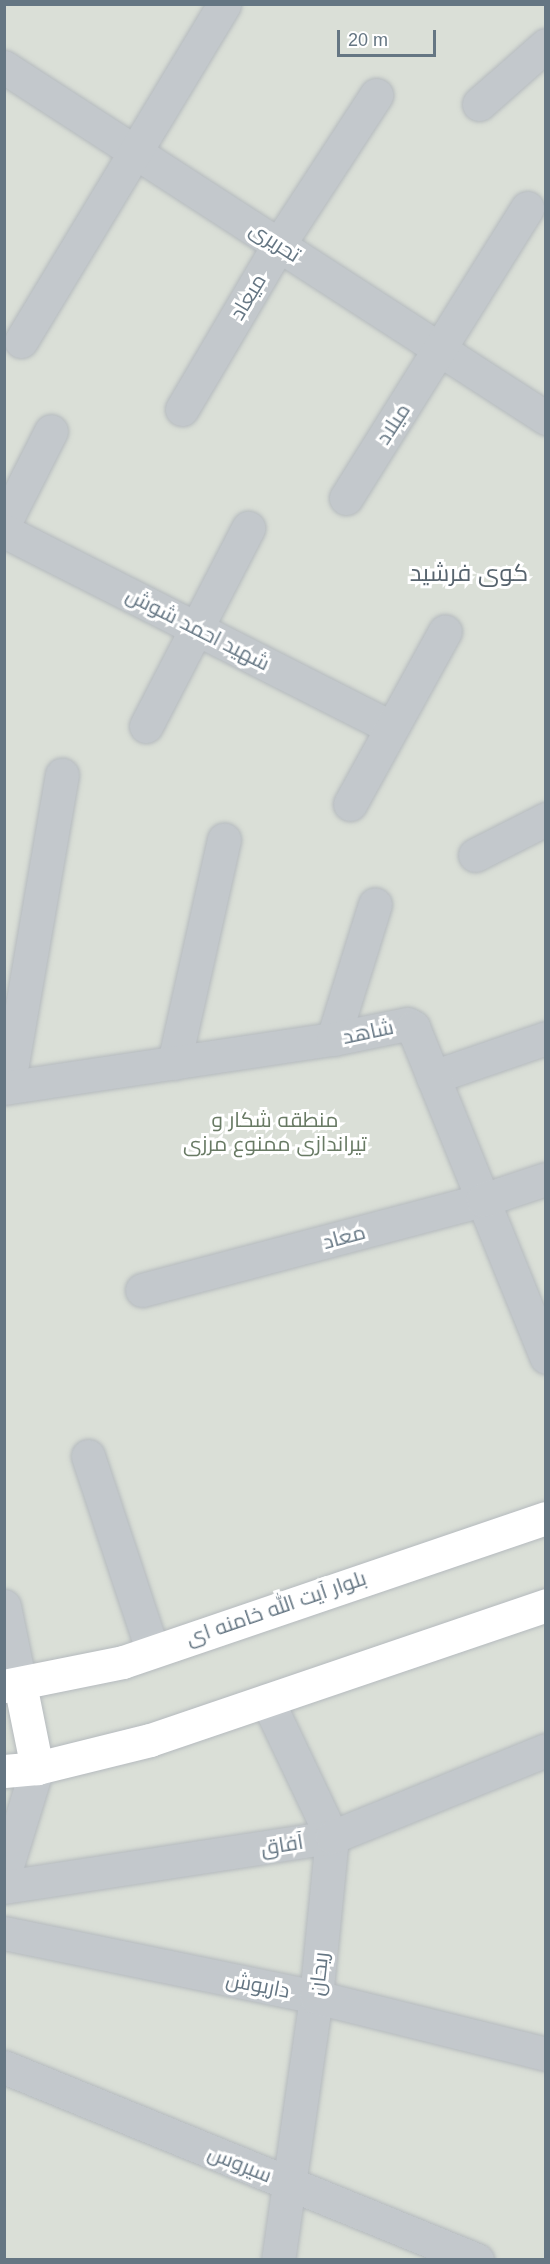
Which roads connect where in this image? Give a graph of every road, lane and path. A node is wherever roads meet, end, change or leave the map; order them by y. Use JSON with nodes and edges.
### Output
{"nodes":[{"id":1,"x":224,"y":4,"type":"edge"},
{"id":2,"x":546,"y":45,"type":"edge"},
{"id":3,"x":4,"y":67,"type":"edge"},
{"id":4,"x":376,"y":95,"type":"dead end"},
{"id":5,"x":479,"y":104,"type":"dead end"},
{"id":6,"x":134,"y":149,"type":"junction"},
{"id":7,"x":527,"y":208,"type":"dead end"},
{"id":8,"x":279,"y":244,"type":"junction"},
{"id":9,"x":21,"y":341,"type":"dead end"},
{"id":10,"x":440,"y":350,"type":"junction"},
{"id":11,"x":182,"y":409,"type":"dead end"},
{"id":12,"x":546,"y":418,"type":"edge"},
{"id":13,"x":51,"y":431,"type":"dead end"},
{"id":14,"x":346,"y":498,"type":"dead end"},
{"id":15,"x":4,"y":524,"type":"edge"},
{"id":16,"x":248,"y":528,"type":"dead end"},
{"id":17,"x":4,"y":531,"type":"edge"},
{"id":18,"x":196,"y":629,"type":"junction"},
{"id":19,"x":445,"y":631,"type":"dead end"},
{"id":20,"x":146,"y":726,"type":"dead end"},
{"id":21,"x":391,"y":727,"type":"junction"},
{"id":22,"x":62,"y":775,"type":"dead end"},
{"id":23,"x":350,"y":804,"type":"dead end"},
{"id":24,"x":546,"y":819,"type":"edge"},
{"id":25,"x":224,"y":840,"type":"dead end"},
{"id":26,"x":475,"y":855,"type":"dead end"},
{"id":27,"x":375,"y":904,"type":"dead end"},
{"id":28,"x":546,"y":1038,"type":"edge"},
{"id":29,"x":333,"y":1039,"type":"junction"},
{"id":30,"x":174,"y":1063,"type":"junction"},
{"id":31,"x":433,"y":1077,"type":"junction"},
{"id":32,"x":6,"y":1087,"type":"edge"},
{"id":33,"x":546,"y":1179,"type":"edge"},
{"id":34,"x":483,"y":1200,"type":"junction"},
{"id":35,"x":142,"y":1290,"type":"dead end"},
{"id":36,"x":546,"y":1357,"type":"edge"},
{"id":37,"x":88,"y":1456,"type":"dead end"},
{"id":38,"x":546,"y":1518,"type":"edge"},
{"id":39,"x":4,"y":1606,"type":"edge"},
{"id":40,"x":543,"y":1613,"type":"edge"},
{"id":41,"x":152,"y":1650,"type":"junction"},
{"id":42,"x":12,"y":1685,"type":"edge"},
{"id":43,"x":267,"y":1700,"type":"junction"},
{"id":44,"x":546,"y":1750,"type":"edge"},
{"id":45,"x":37,"y":1768,"type":"junction"},
{"id":46,"x":4,"y":1772,"type":"edge"},
{"id":47,"x":332,"y":1837,"type":"junction"},
{"id":48,"x":4,"y":1875,"type":"edge"},
{"id":49,"x":4,"y":1887,"type":"edge"},
{"id":50,"x":4,"y":1933,"type":"edge"},
{"id":51,"x":316,"y":1997,"type":"junction"},
{"id":52,"x":546,"y":2054,"type":"edge"},
{"id":53,"x":4,"y":2067,"type":"edge"},
{"id":54,"x":289,"y":2184,"type":"junction"},
{"id":55,"x":278,"y":2259,"type":"edge"},
{"id":56,"x":477,"y":2259,"type":"edge"}],
"edges":[{"from":1,"to":6,"type":"street"},
{"from":2,"to":5,"type":"street"},
{"from":3,"to":6,"type":"street","name":"تحریری"},
{"from":4,"to":8,"type":"street","name":"میعاد"},
{"from":6,"to":8,"type":"street","name":"تحریری"},
{"from":6,"to":9,"type":"street"},
{"from":7,"to":10,"type":"street","name":"میلاد"},
{"from":8,"to":10,"type":"street","name":"تحریری"},
{"from":8,"to":11,"type":"street","name":"میعاد"},
{"from":10,"to":12,"type":"street","name":"تحریری"},
{"from":10,"to":14,"type":"street","name":"میلاد"},
{"from":13,"to":15,"type":"street"},
{"from":16,"to":18,"type":"street"},
{"from":17,"to":18,"type":"street","name":"شهید احمد شوش"},
{"from":18,"to":20,"type":"street"},
{"from":18,"to":21,"type":"street","name":"شهید احمد شوش"},
{"from":19,"to":21,"type":"street"},
{"from":21,"to":23,"type":"street"},
{"from":22,"to":32,"type":"street"},
{"from":24,"to":26,"type":"street"},
{"from":25,"to":30,"type":"street"},
{"from":27,"to":29,"type":"street"},
{"from":28,"to":31,"type":"street"},
{"from":29,"to":30,"type":"street","name":"شاهد"},
{"from":29,"to":31,"type":"street","name":"شاهد"},
{"from":30,"to":32,"type":"street","name":"شاهد"},
{"from":31,"to":34,"type":"street","name":"شاهد"},
{"from":33,"to":34,"type":"street","name":"معاد"},
{"from":34,"to":35,"type":"street","name":"معاد"},
{"from":34,"to":36,"type":"street","name":"شاهد"},
{"from":37,"to":41,"type":"street"},
{"from":38,"to":41,"type":"main road","name":"بلوار آیت الله خامنه ای"},
{"from":39,"to":42,"type":"street"},
{"from":40,"to":43,"type":"main road"},
{"from":41,"to":42,"type":"main road","name":"بلوار آیت الله خامنه ای"},
{"from":42,"to":45,"type":"main road"},
{"from":43,"to":45,"type":"main road"},
{"from":43,"to":47,"type":"street"},
{"from":44,"to":47,"type":"street","name":"آفاق"},
{"from":45,"to":46,"type":"main road"},
{"from":45,"to":48,"type":"street"},
{"from":47,"to":49,"type":"street","name":"آفاق"},
{"from":47,"to":51,"type":"street","name":"ریحان"},
{"from":50,"to":51,"type":"street","name":"داریوش"},
{"from":51,"to":52,"type":"street","name":"داریوش"},
{"from":51,"to":54,"type":"street","name":"ریحان"},
{"from":53,"to":54,"type":"street","name":"سیروس"},
{"from":54,"to":55,"type":"street","name":"ریحان"},
{"from":54,"to":56,"type":"street","name":"سیروس"}]}
